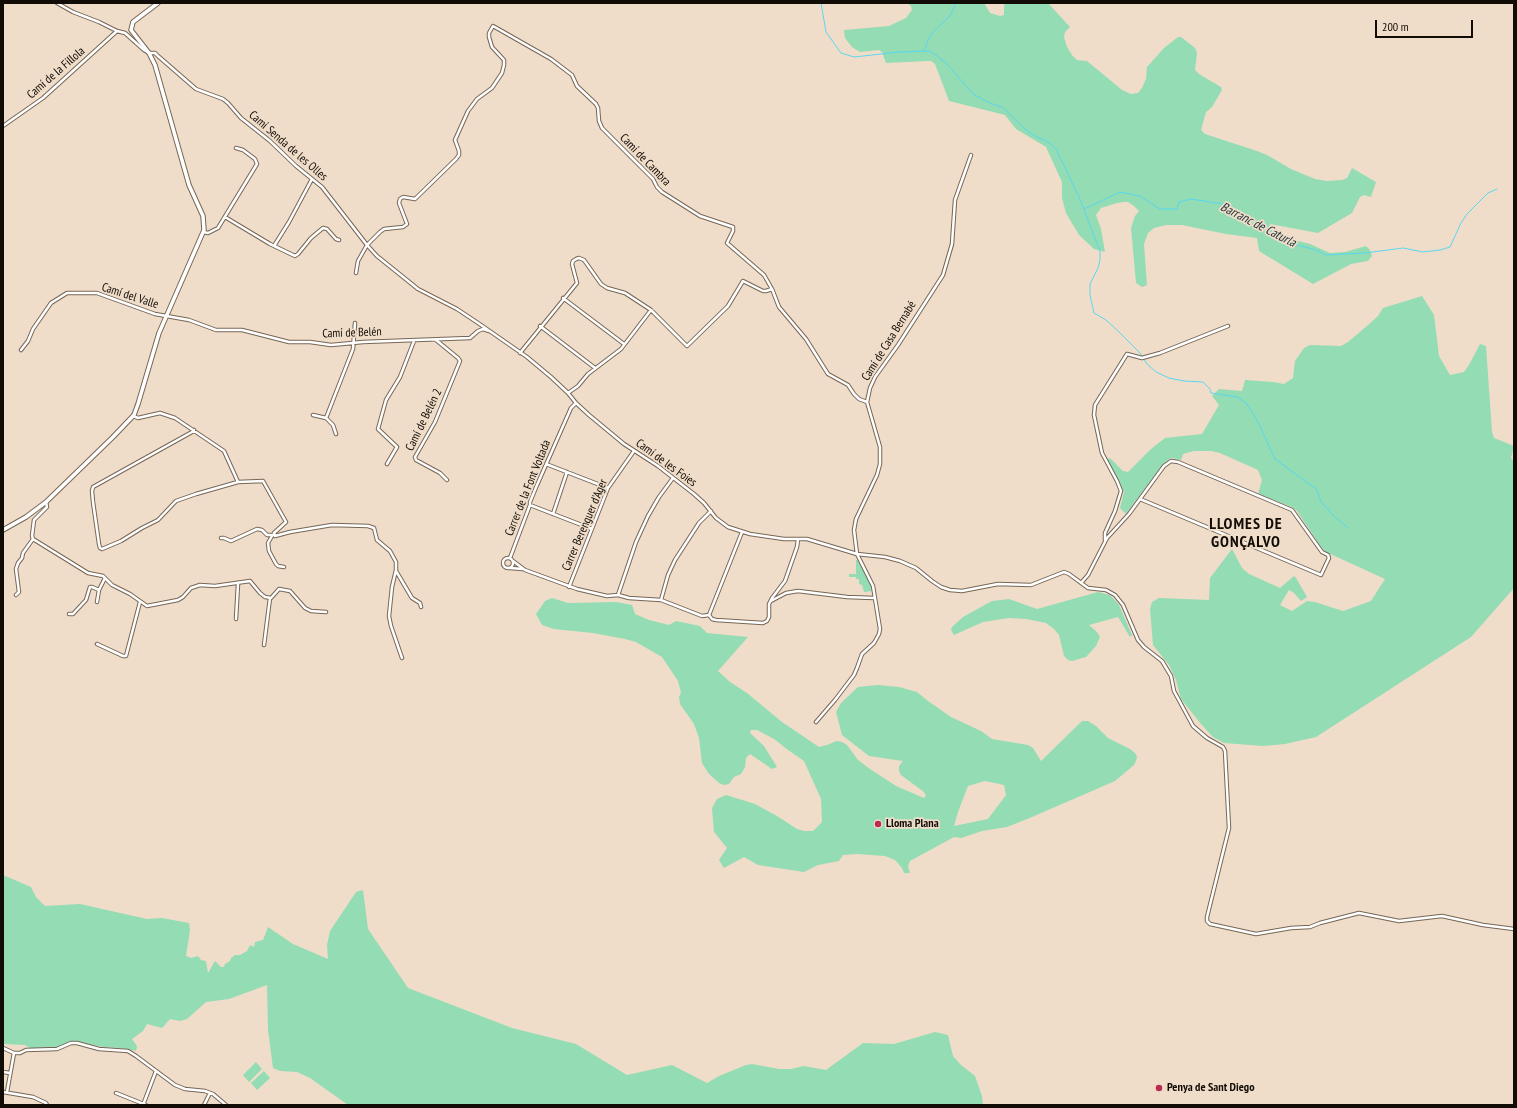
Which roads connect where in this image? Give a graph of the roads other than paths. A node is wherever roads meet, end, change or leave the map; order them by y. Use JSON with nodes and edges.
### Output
{"nodes":[{"id":1,"x":57,"y":3,"type":"edge"},
{"id":2,"x":158,"y":3,"type":"edge"},
{"id":3,"x":118,"y":31,"type":"junction"},
{"id":4,"x":149,"y":53,"type":"junction"},
{"id":5,"x":3,"y":126,"type":"edge"},
{"id":6,"x":236,"y":148,"type":"dead end"},
{"id":7,"x":970,"y":155,"type":"dead end"},
{"id":8,"x":312,"y":179,"type":"junction"},
{"id":9,"x":225,"y":217,"type":"junction"},
{"id":10,"x":203,"y":232,"type":"junction"},
{"id":11,"x":339,"y":240,"type":"dead end"},
{"id":12,"x":366,"y":245,"type":"junction"},
{"id":13,"x":274,"y":246,"type":"junction"},
{"id":14,"x":356,"y":274,"type":"dead end"},
{"id":15,"x":772,"y":289,"type":"junction"},
{"id":16,"x":563,"y":298,"type":"junction"},
{"id":17,"x":651,"y":310,"type":"junction"},
{"id":18,"x":166,"y":316,"type":"junction"},
{"id":19,"x":355,"y":323,"type":"dead end"},
{"id":20,"x":540,"y":326,"type":"junction"},
{"id":21,"x":1228,"y":326,"type":"dead end"},
{"id":22,"x":490,"y":330,"type":"junction"},
{"id":23,"x":435,"y":340,"type":"junction"},
{"id":24,"x":414,"y":341,"type":"junction"},
{"id":25,"x":354,"y":342,"type":"junction"},
{"id":26,"x":624,"y":344,"type":"junction"},
{"id":27,"x":21,"y":350,"type":"dead end"},
{"id":28,"x":520,"y":353,"type":"junction"},
{"id":29,"x":595,"y":368,"type":"junction"},
{"id":30,"x":568,"y":393,"type":"junction"},
{"id":31,"x":867,"y":402,"type":"junction"},
{"id":32,"x":576,"y":403,"type":"junction"},
{"id":33,"x":313,"y":415,"type":"dead end"},
{"id":34,"x":132,"y":416,"type":"junction"},
{"id":35,"x":326,"y":418,"type":"junction"},
{"id":36,"x":194,"y":430,"type":"junction"},
{"id":37,"x":336,"y":434,"type":"dead end"},
{"id":38,"x":634,"y":451,"type":"junction"},
{"id":39,"x":387,"y":464,"type":"dead end"},
{"id":40,"x":546,"y":464,"type":"junction"},
{"id":41,"x":567,"y":472,"type":"junction"},
{"id":42,"x":673,"y":478,"type":"junction"},
{"id":43,"x":447,"y":480,"type":"dead end"},
{"id":44,"x":238,"y":482,"type":"junction"},
{"id":45,"x":608,"y":488,"type":"junction"},
{"id":46,"x":1140,"y":498,"type":"junction"},
{"id":47,"x":46,"y":502,"type":"junction"},
{"id":48,"x":530,"y":505,"type":"junction"},
{"id":49,"x":710,"y":511,"type":"junction"},
{"id":50,"x":552,"y":514,"type":"junction"},
{"id":51,"x":592,"y":529,"type":"junction"},
{"id":52,"x":3,"y":530,"type":"edge"},
{"id":53,"x":742,"y":532,"type":"junction"},
{"id":54,"x":273,"y":535,"type":"junction"},
{"id":55,"x":221,"y":538,"type":"dead end"},
{"id":56,"x":33,"y":539,"type":"junction"},
{"id":57,"x":798,"y":539,"type":"junction"},
{"id":58,"x":1106,"y":540,"type":"junction"},
{"id":59,"x":857,"y":554,"type":"junction"},
{"id":60,"x":510,"y":558,"type":"junction"},
{"id":61,"x":513,"y":561,"type":"junction"},
{"id":62,"x":284,"y":567,"type":"dead end"},
{"id":63,"x":510,"y":568,"type":"junction"},
{"id":64,"x":396,"y":570,"type":"junction"},
{"id":65,"x":525,"y":570,"type":"junction"},
{"id":66,"x":105,"y":578,"type":"junction"},
{"id":67,"x":1081,"y":583,"type":"junction"},
{"id":68,"x":238,"y":584,"type":"junction"},
{"id":69,"x":569,"y":586,"type":"junction"},
{"id":70,"x":99,"y":590,"type":"junction"},
{"id":71,"x":16,"y":595,"type":"dead end"},
{"id":72,"x":618,"y":595,"type":"junction"},
{"id":73,"x":270,"y":598,"type":"junction"},
{"id":74,"x":874,"y":598,"type":"junction"},
{"id":75,"x":661,"y":600,"type":"junction"},
{"id":76,"x":771,"y":601,"type":"junction"},
{"id":77,"x":97,"y":602,"type":"dead end"},
{"id":78,"x":140,"y":602,"type":"junction"},
{"id":79,"x":421,"y":606,"type":"dead end"},
{"id":80,"x":326,"y":612,"type":"dead end"},
{"id":81,"x":69,"y":614,"type":"dead end"},
{"id":82,"x":708,"y":615,"type":"junction"},
{"id":83,"x":236,"y":619,"type":"dead end"},
{"id":84,"x":97,"y":644,"type":"dead end"},
{"id":85,"x":264,"y":645,"type":"dead end"},
{"id":86,"x":402,"y":658,"type":"dead end"},
{"id":87,"x":816,"y":722,"type":"dead end"},
{"id":88,"x":1514,"y":929,"type":"edge"},
{"id":89,"x":3,"y":1048,"type":"edge"},
{"id":90,"x":14,"y":1052,"type":"junction"},
{"id":91,"x":156,"y":1071,"type":"junction"},
{"id":92,"x":3,"y":1072,"type":"edge"},
{"id":93,"x":10,"y":1073,"type":"junction"},
{"id":94,"x":3,"y":1092,"type":"edge"},
{"id":95,"x":7,"y":1092,"type":"junction"},
{"id":96,"x":116,"y":1093,"type":"dead end"},
{"id":97,"x":210,"y":1093,"type":"junction"},
{"id":98,"x":47,"y":1105,"type":"edge"},
{"id":99,"x":144,"y":1105,"type":"edge"},
{"id":100,"x":204,"y":1105,"type":"edge"},
{"id":101,"x":226,"y":1105,"type":"edge"}],
"edges":[{"from":1,"to":3,"type":"street","name":"Camí Senda de les Olles"},
{"from":2,"to":4,"type":"main road"},
{"from":3,"to":4,"type":"street","name":"Camí Senda de les Olles"},
{"from":3,"to":5,"type":"street","name":"Camí de la Fillola"},
{"from":4,"to":8,"type":"street","name":"Camí Senda de les Olles"},
{"from":4,"to":10,"type":"main road"},
{"from":6,"to":9,"type":"street"},
{"from":7,"to":31,"type":"street","name":"Camí de Casa Bernabé"},
{"from":8,"to":12,"type":"street","name":"Camí Senda de les Olles"},
{"from":8,"to":13,"type":"street"},
{"from":9,"to":10,"type":"street"},
{"from":9,"to":13,"type":"street"},
{"from":10,"to":18,"type":"main road"},
{"from":11,"to":13,"type":"street"},
{"from":12,"to":14,"type":"street"},
{"from":12,"to":15,"type":"street","name":"Camí de Cambra"},
{"from":12,"to":22,"type":"street","name":"Camí Senda de les Olles"},
{"from":15,"to":17,"type":"street"},
{"from":15,"to":31,"type":"street","name":"Camí de Cambra"},
{"from":16,"to":17,"type":"street"},
{"from":16,"to":20,"type":"street"},
{"from":16,"to":26,"type":"street"},
{"from":17,"to":26,"type":"street"},
{"from":18,"to":25,"type":"street","name":"Camí de Belén"},
{"from":18,"to":27,"type":"street","name":"Camí del Valle"},
{"from":18,"to":34,"type":"main road"},
{"from":19,"to":25,"type":"street"},
{"from":20,"to":28,"type":"street"},
{"from":20,"to":29,"type":"street"},
{"from":21,"to":58,"type":"street"},
{"from":22,"to":23,"type":"street","name":"Camí de Belén"},
{"from":22,"to":28,"type":"street","name":"Camí de les Foies"},
{"from":23,"to":24,"type":"street","name":"Camí de Belén"},
{"from":23,"to":43,"type":"street","name":"Camí de Belén 2"},
{"from":24,"to":25,"type":"street","name":"Camí de Belén"},
{"from":24,"to":39,"type":"street"},
{"from":25,"to":35,"type":"street"},
{"from":26,"to":29,"type":"street"},
{"from":28,"to":30,"type":"street","name":"Camí de les Foies"},
{"from":29,"to":30,"type":"street"},
{"from":30,"to":32,"type":"street","name":"Camí de les Foies"},
{"from":31,"to":59,"type":"street"},
{"from":32,"to":38,"type":"street","name":"Camí de les Foies"},
{"from":32,"to":40,"type":"street","name":"Carrer de la Font Voltada"},
{"from":33,"to":35,"type":"street"},
{"from":34,"to":36,"type":"street"},
{"from":34,"to":47,"type":"main road"},
{"from":35,"to":37,"type":"street"},
{"from":36,"to":44,"type":"street"},
{"from":36,"to":44,"type":"street"},
{"from":38,"to":42,"type":"street","name":"Camí de les Foies"},
{"from":38,"to":45,"type":"street","name":"Carrer Berenguer d'Ager"},
{"from":40,"to":41,"type":"street"},
{"from":40,"to":48,"type":"street","name":"Carrer de la Font Voltada"},
{"from":41,"to":45,"type":"street"},
{"from":41,"to":50,"type":"street"},
{"from":42,"to":49,"type":"street","name":"Camí de les Foies"},
{"from":42,"to":72,"type":"street"},
{"from":44,"to":54,"type":"street"},
{"from":45,"to":51,"type":"street","name":"Carrer Berenguer d'Ager"},
{"from":46,"to":46,"type":"street"},
{"from":46,"to":58,"type":"street"},
{"from":47,"to":52,"type":"main road"},
{"from":47,"to":56,"type":"street"},
{"from":48,"to":50,"type":"street"},
{"from":48,"to":60,"type":"street","name":"Carrer de la Font Voltada"},
{"from":49,"to":53,"type":"street","name":"Camí de les Foies"},
{"from":49,"to":75,"type":"street"},
{"from":50,"to":51,"type":"street"},
{"from":51,"to":69,"type":"street","name":"Carrer Berenguer d'Ager"},
{"from":53,"to":57,"type":"street","name":"Camí de les Foies"},
{"from":53,"to":82,"type":"street"},
{"from":54,"to":55,"type":"street"},
{"from":54,"to":62,"type":"street"},
{"from":54,"to":64,"type":"street"},
{"from":56,"to":66,"type":"street"},
{"from":56,"to":71,"type":"street"},
{"from":57,"to":59,"type":"street","name":"Camí de les Foies"},
{"from":57,"to":76,"type":"street"},
{"from":58,"to":67,"type":"street"},
{"from":59,"to":67,"type":"street","name":"Camí de les Foies"},
{"from":59,"to":74,"type":"street"},
{"from":60,"to":61,"type":"street"},
{"from":60,"to":63,"type":"street"},
{"from":61,"to":63,"type":"street"},
{"from":61,"to":65,"type":"street"},
{"from":63,"to":65,"type":"street"},
{"from":64,"to":79,"type":"street"},
{"from":64,"to":86,"type":"street"},
{"from":65,"to":69,"type":"street"},
{"from":66,"to":70,"type":"street"},
{"from":66,"to":78,"type":"street"},
{"from":67,"to":88,"type":"street"},
{"from":68,"to":73,"type":"street"},
{"from":68,"to":78,"type":"street"},
{"from":68,"to":83,"type":"street"},
{"from":69,"to":72,"type":"street"},
{"from":70,"to":77,"type":"street"},
{"from":70,"to":81,"type":"street"},
{"from":72,"to":75,"type":"street"},
{"from":73,"to":80,"type":"street"},
{"from":73,"to":85,"type":"street"},
{"from":74,"to":76,"type":"street"},
{"from":74,"to":87,"type":"street"},
{"from":75,"to":82,"type":"street"},
{"from":76,"to":82,"type":"street"},
{"from":78,"to":84,"type":"street"},
{"from":89,"to":90,"type":"street"},
{"from":90,"to":91,"type":"street"},
{"from":90,"to":93,"type":"street"},
{"from":91,"to":97,"type":"street"},
{"from":91,"to":99,"type":"street"},
{"from":92,"to":93,"type":"street"},
{"from":93,"to":95,"type":"street"},
{"from":94,"to":95,"type":"street"},
{"from":95,"to":98,"type":"street"},
{"from":96,"to":99,"type":"street"},
{"from":97,"to":100,"type":"street"},
{"from":97,"to":101,"type":"street"}]}
